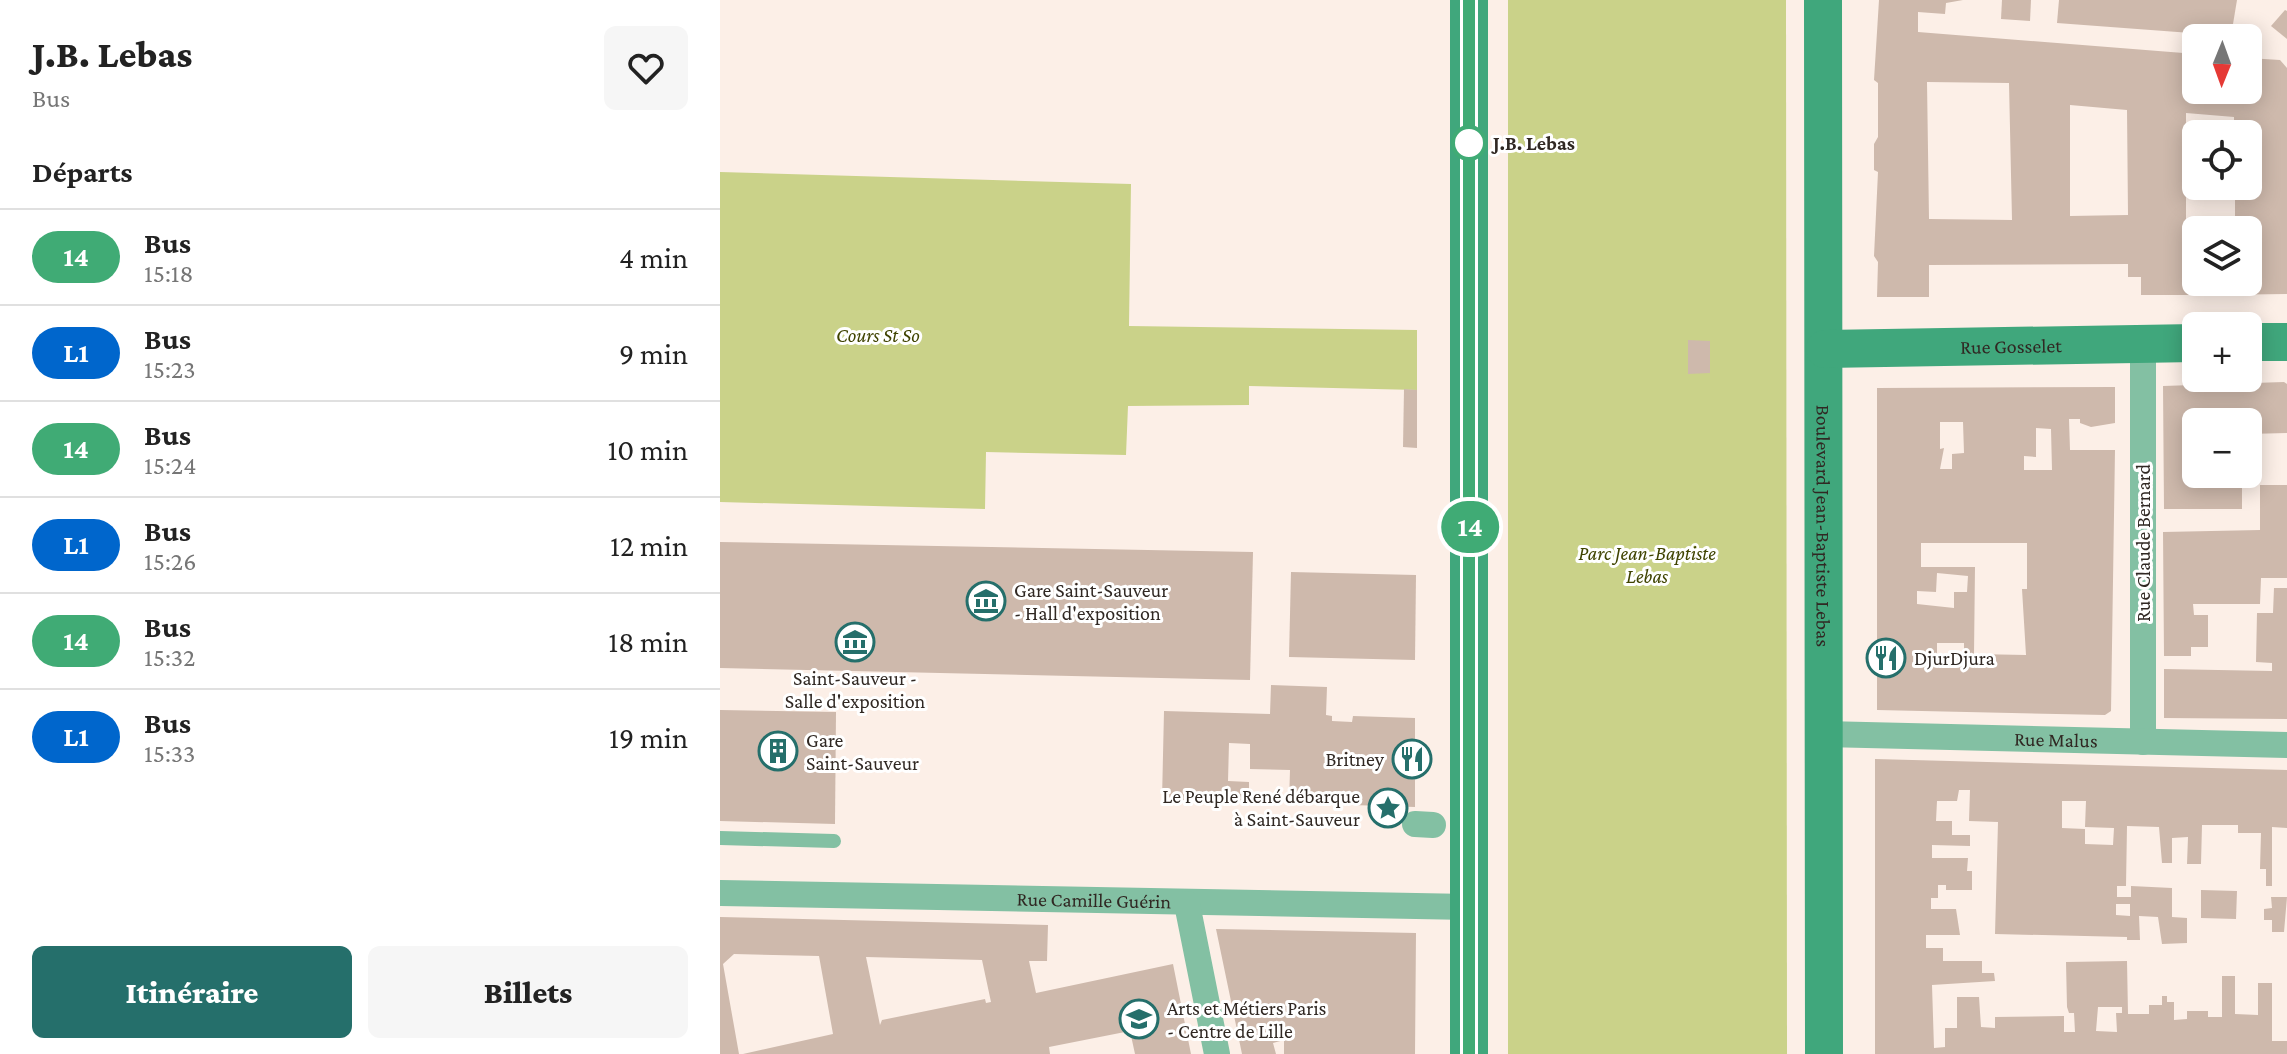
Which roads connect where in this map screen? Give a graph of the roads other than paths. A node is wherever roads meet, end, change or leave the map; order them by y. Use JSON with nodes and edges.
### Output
{"nodes":[{"id":1,"x":1469,"y":0,"type":"edge"},
{"id":2,"x":1823,"y":0,"type":"edge"},
{"id":3,"x":2262,"y":342,"type":"edge"},
{"id":4,"x":2287,"y":342,"type":"edge"},
{"id":5,"x":2182,"y":343,"type":"edge"},
{"id":6,"x":2143,"y":344,"type":"junction"},
{"id":7,"x":1825,"y":349,"type":"junction"},
{"id":8,"x":1824,"y":734,"type":"junction"},
{"id":9,"x":2143,"y":742,"type":"junction"},
{"id":10,"x":2287,"y":745,"type":"edge"},
{"id":11,"x":720,"y":838,"type":"edge"},
{"id":12,"x":834,"y":841,"type":"dead end"},
{"id":13,"x":720,"y":893,"type":"edge"},
{"id":14,"x":1187,"y":904,"type":"junction"},
{"id":15,"x":1469,"y":907,"type":"junction"},
{"id":16,"x":1217,"y":1054,"type":"edge"},
{"id":17,"x":1469,"y":1054,"type":"edge"},
{"id":18,"x":1824,"y":1054,"type":"edge"}],
"edges":[{"from":1,"to":15,"type":"main road"},
{"from":2,"to":7,"type":"main road","name":"Boulevard Jean-Baptiste Lebas"},
{"from":3,"to":4,"type":"main road"},
{"from":5,"to":6,"type":"main road","name":"Rue Gosselet"},
{"from":6,"to":7,"type":"main road","name":"Rue Gosselet"},
{"from":6,"to":9,"type":"street","name":"Rue Claude Bernard"},
{"from":7,"to":8,"type":"main road","name":"Boulevard Jean-Baptiste Lebas"},
{"from":8,"to":9,"type":"street","name":"Rue Malus"},
{"from":8,"to":18,"type":"main road","name":"Boulevard Jean-Baptiste Lebas"},
{"from":9,"to":10,"type":"street","name":"Rue Malus"},
{"from":11,"to":12,"type":"lane"},
{"from":13,"to":14,"type":"street","name":"Rue Camille Guérin"},
{"from":14,"to":15,"type":"street","name":"Rue Camille Guérin"},
{"from":14,"to":16,"type":"street"},
{"from":15,"to":17,"type":"main road"}]}
